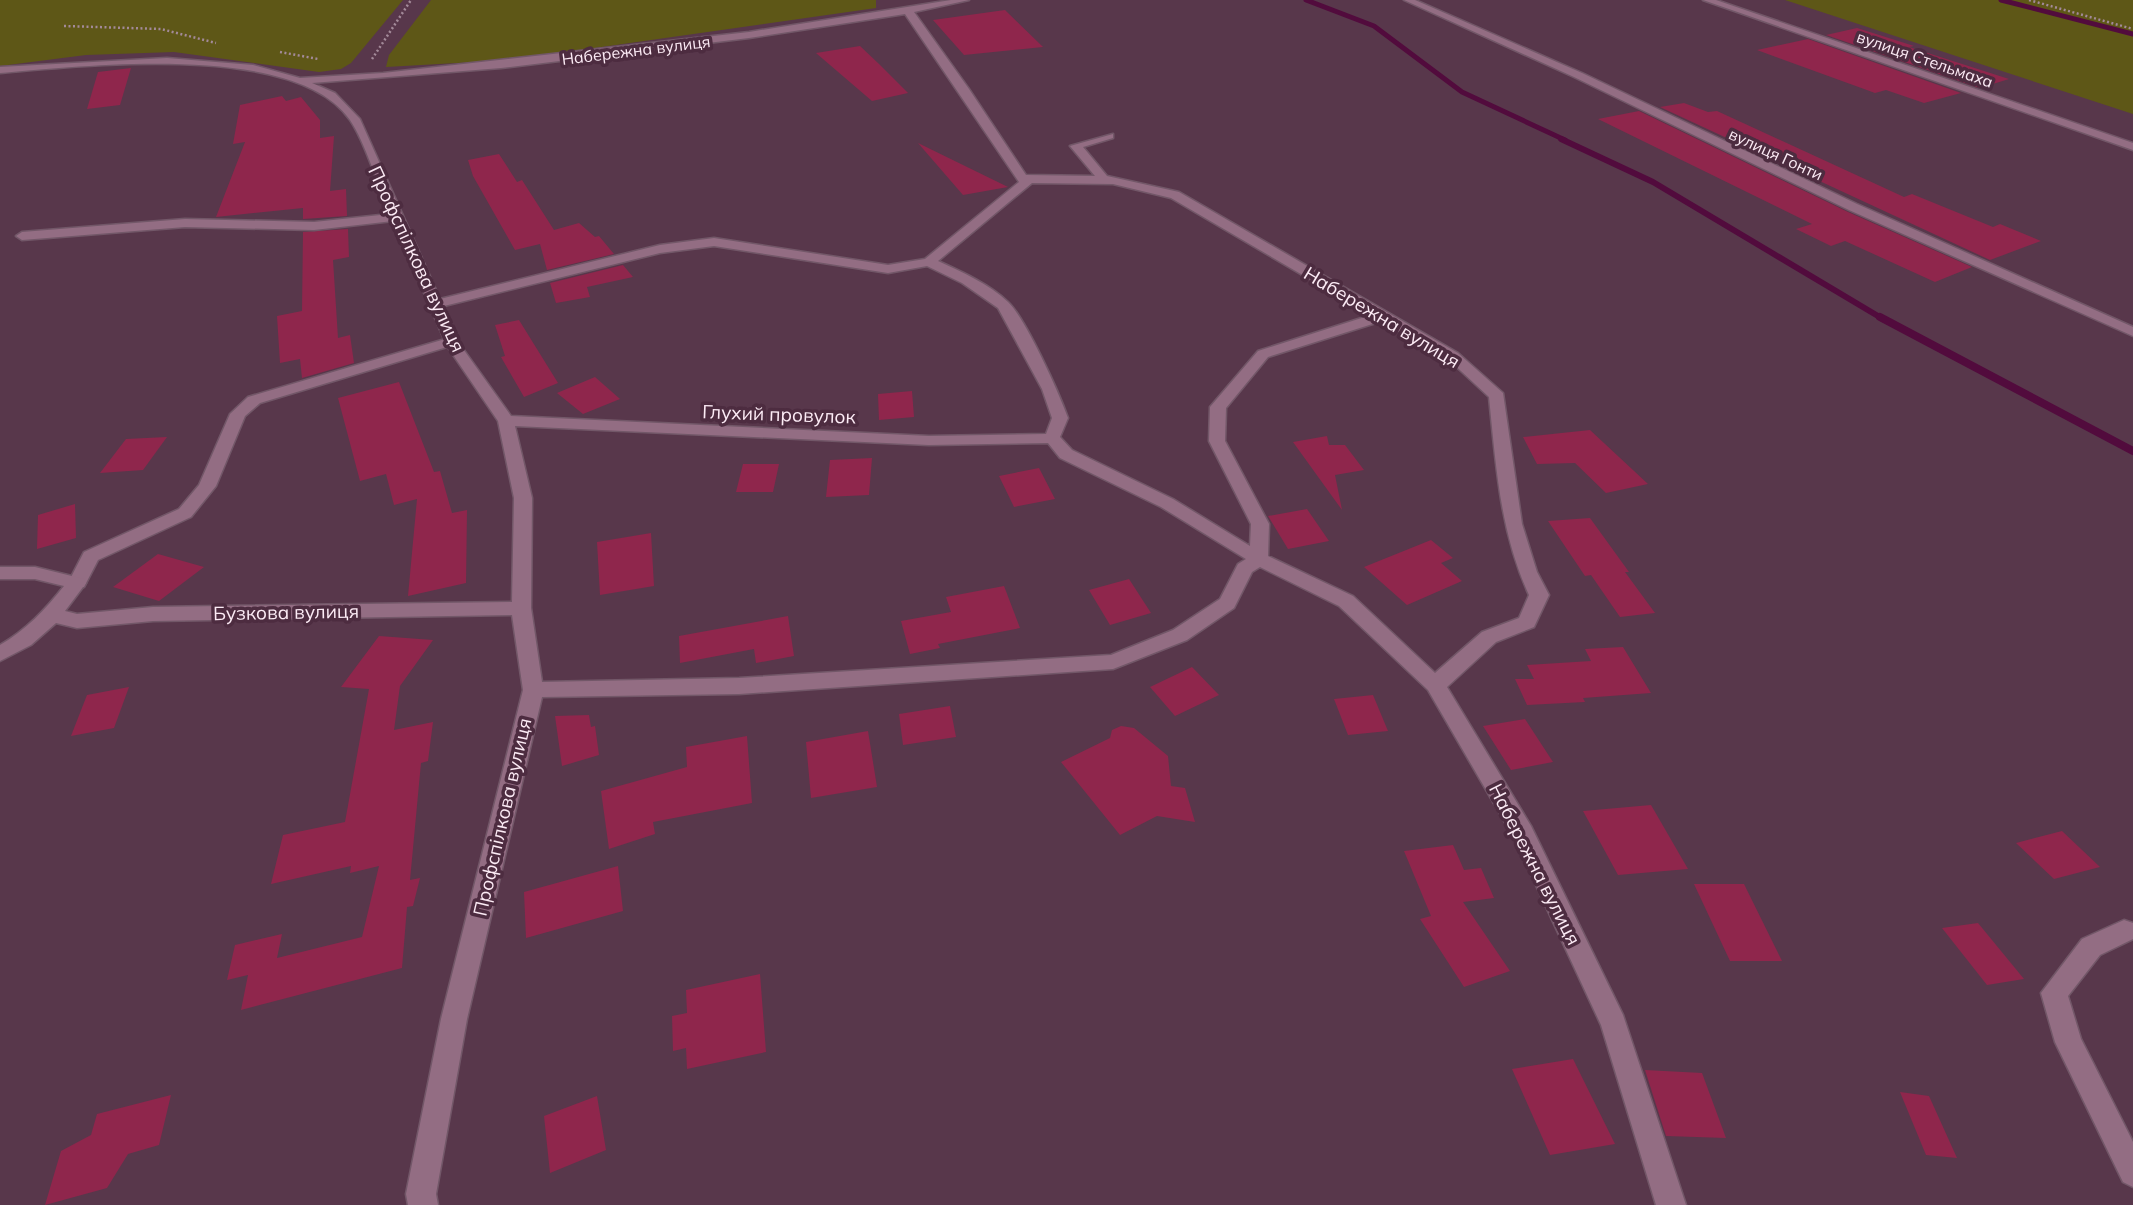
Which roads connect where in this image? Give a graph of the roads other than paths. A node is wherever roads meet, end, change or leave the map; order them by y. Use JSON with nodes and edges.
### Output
{"nodes":[{"id":1,"x":965,"y":0,"type":"edge"},
{"id":2,"x":1408,"y":0,"type":"edge"},
{"id":3,"x":1707,"y":0,"type":"edge"},
{"id":4,"x":908,"y":11,"type":"junction"},
{"id":5,"x":0,"y":70,"type":"edge"},
{"id":6,"x":299,"y":80,"type":"junction"},
{"id":7,"x":1109,"y":136,"type":"dead end"},
{"id":8,"x":2133,"y":147,"type":"edge"},
{"id":9,"x":1028,"y":180,"type":"junction"},
{"id":10,"x":1104,"y":180,"type":"junction"},
{"id":11,"x":396,"y":217,"type":"junction"},
{"id":12,"x":23,"y":236,"type":"dead end"},
{"id":13,"x":929,"y":262,"type":"junction"},
{"id":14,"x":436,"y":304,"type":"junction"},
{"id":15,"x":1382,"y":316,"type":"junction"},
{"id":16,"x":2133,"y":332,"type":"edge"},
{"id":17,"x":452,"y":341,"type":"junction"},
{"id":18,"x":506,"y":421,"type":"junction"},
{"id":19,"x":1052,"y":438,"type":"junction"},
{"id":20,"x":1259,"y":559,"type":"junction"},
{"id":21,"x":0,"y":573,"type":"edge"},
{"id":22,"x":77,"y":583,"type":"junction"},
{"id":23,"x":520,"y":608,"type":"junction"},
{"id":24,"x":52,"y":615,"type":"junction"},
{"id":25,"x":0,"y":654,"type":"edge"},
{"id":26,"x":1435,"y":685,"type":"junction"},
{"id":27,"x":533,"y":690,"type":"junction"},
{"id":28,"x":2124,"y":932,"type":"dead end"},
{"id":29,"x":2133,"y":1172,"type":"edge"},
{"id":30,"x":423,"y":1205,"type":"edge"},
{"id":31,"x":1671,"y":1205,"type":"edge"}],
"edges":[{"from":1,"to":4,"type":"street","name":"Набережна вулиця"},
{"from":2,"to":16,"type":"street","name":"вулиця Гонти"},
{"from":3,"to":8,"type":"street","name":"вулиця Стельмаха"},
{"from":4,"to":6,"type":"street","name":"Набережна вулиця"},
{"from":4,"to":9,"type":"street"},
{"from":5,"to":6,"type":"street","name":"Профспілкова вулиця"},
{"from":6,"to":11,"type":"street","name":"Профспілкова вулиця"},
{"from":7,"to":10,"type":"street"},
{"from":9,"to":10,"type":"street","name":"Набережна вулиця"},
{"from":9,"to":13,"type":"street"},
{"from":10,"to":15,"type":"street","name":"Набережна вулиця"},
{"from":11,"to":12,"type":"street"},
{"from":11,"to":14,"type":"street","name":"Профспілкова вулиця"},
{"from":13,"to":14,"type":"street"},
{"from":13,"to":19,"type":"street"},
{"from":14,"to":17,"type":"street","name":"Профспілкова вулиця"},
{"from":15,"to":20,"type":"street"},
{"from":15,"to":26,"type":"street","name":"Набережна вулиця"},
{"from":17,"to":18,"type":"street","name":"Профспілкова вулиця"},
{"from":17,"to":22,"type":"street"},
{"from":18,"to":19,"type":"street","name":"Глухий провулок"},
{"from":18,"to":23,"type":"street","name":"Профспілкова вулиця"},
{"from":19,"to":20,"type":"street"},
{"from":20,"to":26,"type":"street"},
{"from":20,"to":27,"type":"street"},
{"from":21,"to":22,"type":"street"},
{"from":22,"to":24,"type":"street"},
{"from":23,"to":24,"type":"street","name":"Бузкова вулиця"},
{"from":23,"to":27,"type":"street","name":"Профспілкова вулиця"},
{"from":24,"to":25,"type":"street"},
{"from":26,"to":31,"type":"street","name":"Набережна вулиця"},
{"from":27,"to":30,"type":"street","name":"Профспілкова вулиця"},
{"from":28,"to":29,"type":"street"}]}
